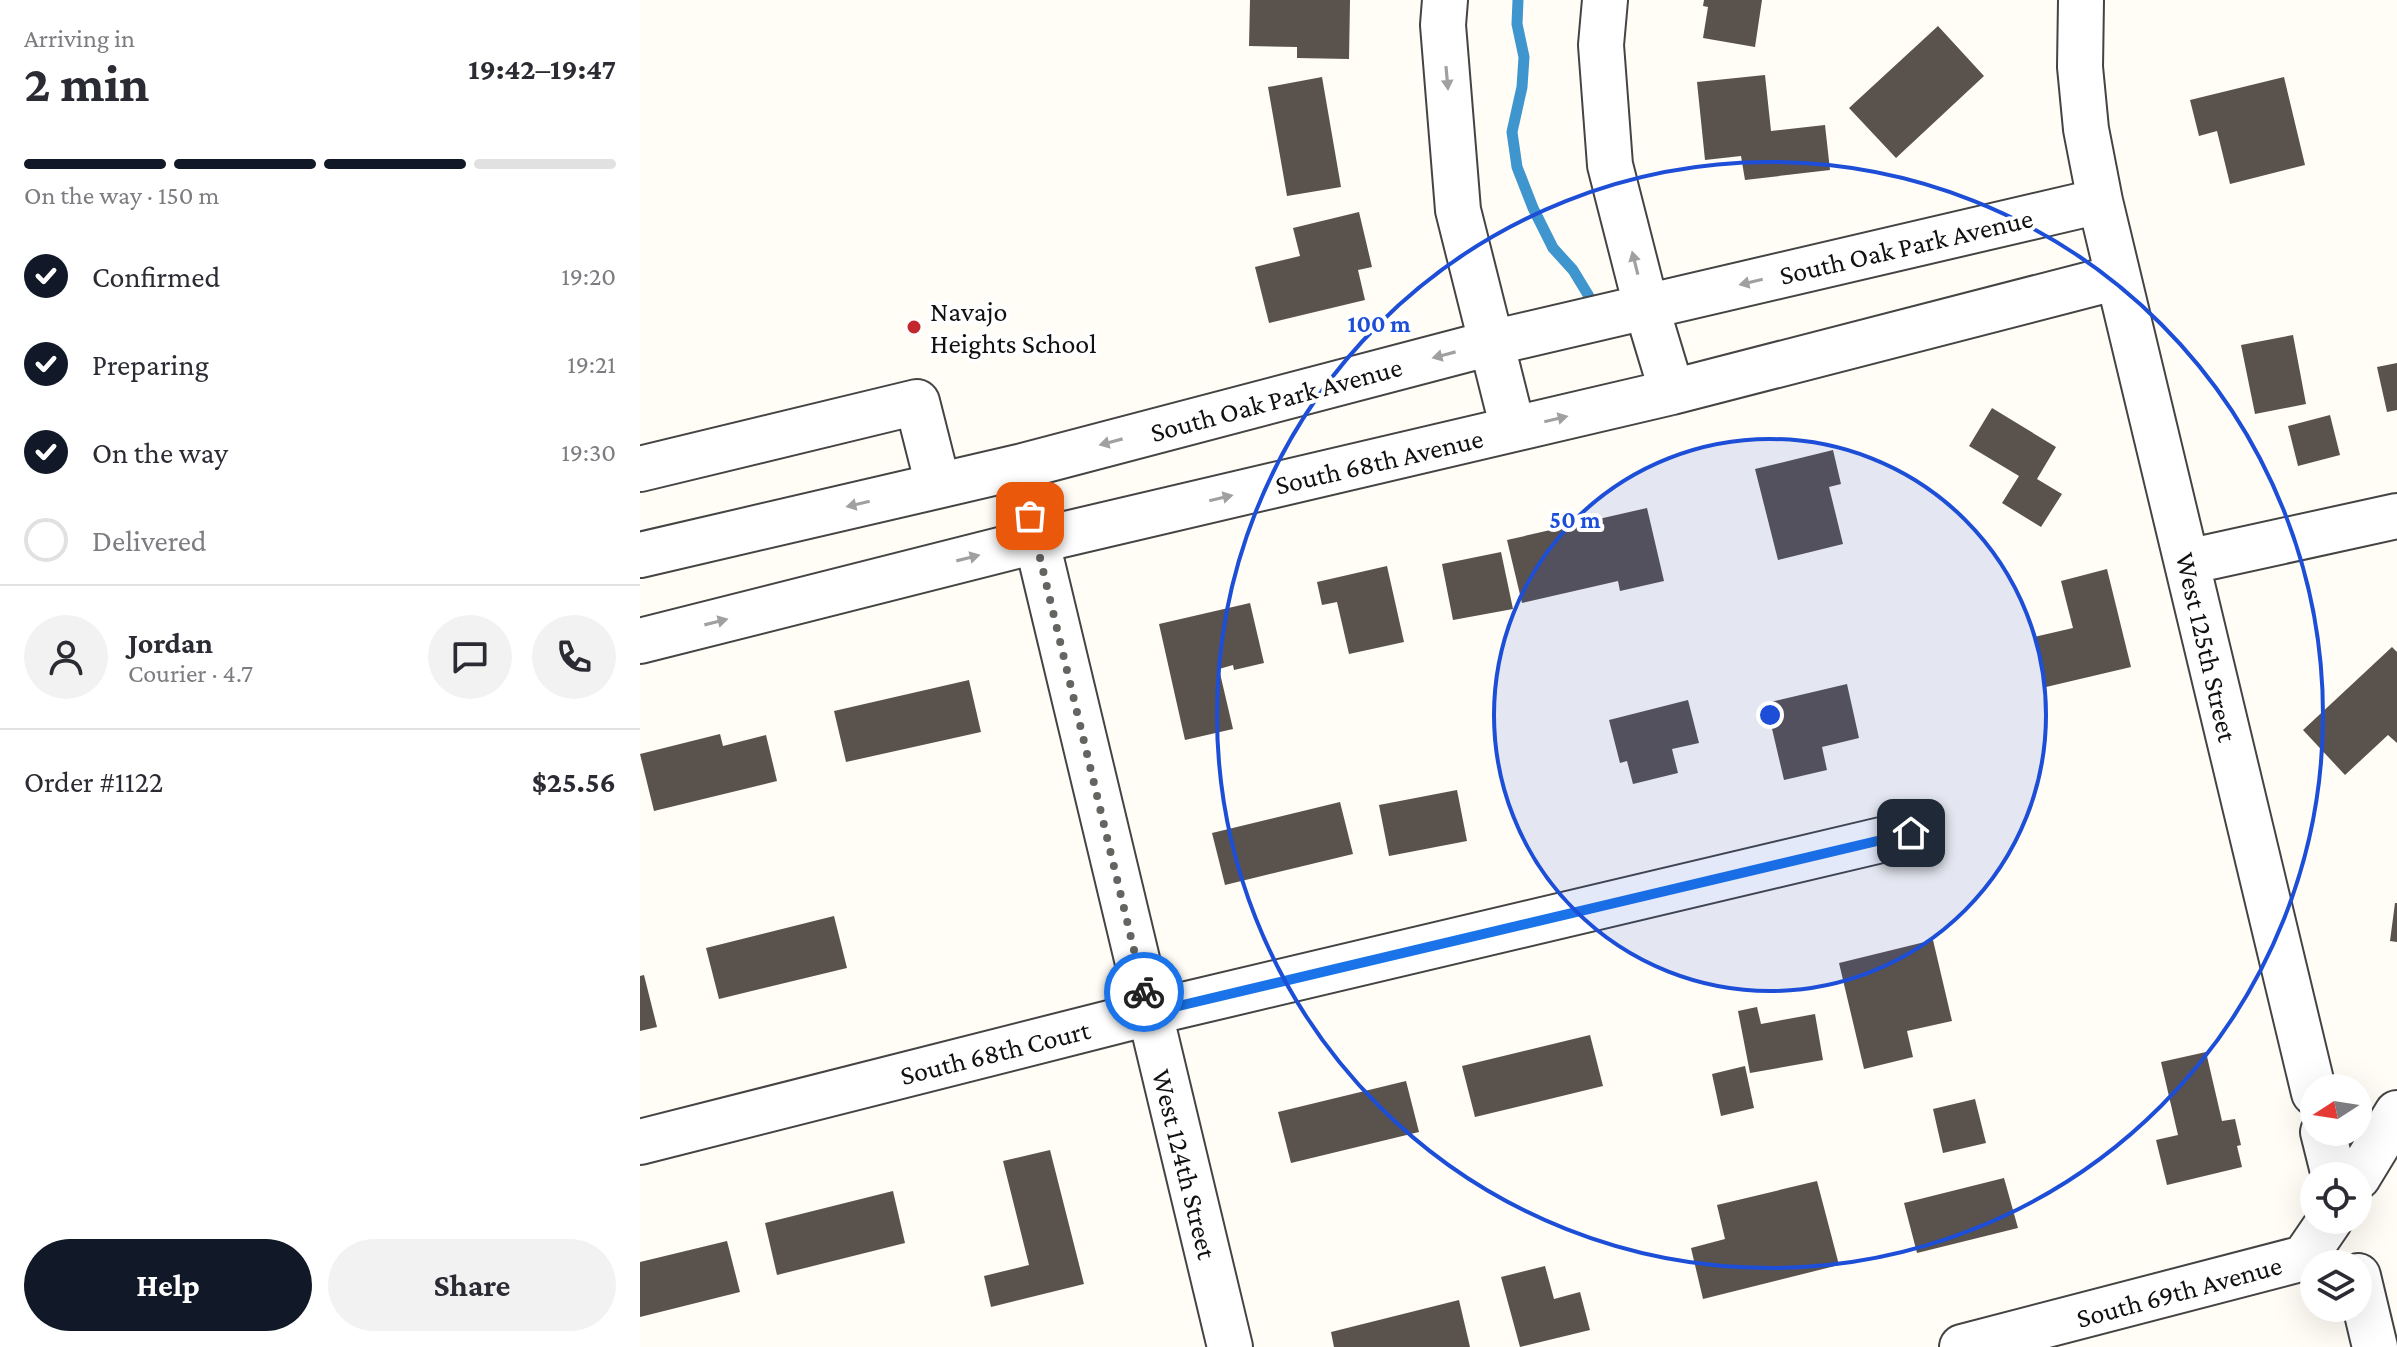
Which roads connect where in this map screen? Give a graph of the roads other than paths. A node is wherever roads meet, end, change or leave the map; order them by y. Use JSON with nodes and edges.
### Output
{"nodes":[{"id":1,"x":1445,"y":0,"type":"edge"},
{"id":2,"x":1605,"y":0,"type":"edge"},
{"id":3,"x":2081,"y":0,"type":"edge"},
{"id":4,"x":2100,"y":201,"type":"junction"},
{"id":5,"x":2118,"y":277,"type":"junction"},
{"id":6,"x":1646,"y":306,"type":"junction"},
{"id":7,"x":1491,"y":343,"type":"junction"},
{"id":8,"x":1672,"y":392,"type":"junction"},
{"id":9,"x":1513,"y":429,"type":"junction"},
{"id":10,"x":1019,"y":467,"type":"junction"},
{"id":11,"x":640,"y":469,"type":"edge"},
{"id":12,"x":938,"y":485,"type":"junction"},
{"id":13,"x":2397,"y":516,"type":"edge"},
{"id":14,"x":1036,"y":541,"type":"junction"},
{"id":15,"x":640,"y":555,"type":"edge"},
{"id":16,"x":2187,"y":562,"type":"junction"},
{"id":17,"x":640,"y":641,"type":"edge"},
{"id":18,"x":1911,"y":833,"type":"dead end"},
{"id":19,"x":1149,"y":1013,"type":"junction"},
{"id":20,"x":2309,"y":1074,"type":"edge"},
{"id":21,"x":2397,"y":1113,"type":"edge"},
{"id":22,"x":640,"y":1142,"type":"edge"},
{"id":23,"x":2367,"y":1162,"type":"edge"},
{"id":24,"x":2320,"y":1234,"type":"edge"},
{"id":25,"x":2369,"y":1322,"type":"edge"},
{"id":26,"x":1230,"y":1347,"type":"edge"},
{"id":27,"x":1962,"y":1347,"type":"edge"},
{"id":28,"x":2375,"y":1347,"type":"edge"}],
"edges":[{"from":1,"to":7,"type":"street","one_way":true},
{"from":6,"to":2,"type":"street","one_way":true},
{"from":3,"to":4,"type":"street","name":"West 125th Street"},
{"from":4,"to":5,"type":"street","name":"West 125th Street"},
{"from":4,"to":6,"type":"street","name":"South Oak Park Avenue","one_way":true},
{"from":5,"to":8,"type":"street","name":"South 68th Avenue"},
{"from":5,"to":16,"type":"street","name":"West 125th Street"},
{"from":6,"to":7,"type":"street","name":"South Oak Park Avenue"},
{"from":6,"to":8,"type":"street"},
{"from":7,"to":9,"type":"street"},
{"from":7,"to":10,"type":"street","name":"South Oak Park Avenue","one_way":true},
{"from":9,"to":8,"type":"street","name":"South 68th Avenue","one_way":true},
{"from":14,"to":9,"type":"street","name":"South 68th Avenue","one_way":true},
{"from":10,"to":12,"type":"street","name":"South Oak Park Avenue"},
{"from":10,"to":14,"type":"street","name":"West 124th Street"},
{"from":11,"to":12,"type":"street"},
{"from":12,"to":15,"type":"street","name":"South Oak Park Avenue","one_way":true},
{"from":13,"to":16,"type":"street"},
{"from":17,"to":14,"type":"street","name":"South 68th Avenue","one_way":true},
{"from":14,"to":19,"type":"street","name":"West 124th Street"},
{"from":16,"to":20,"type":"street","name":"West 125th Street"},
{"from":18,"to":19,"type":"street","name":"South 68th Court"},
{"from":19,"to":22,"type":"street","name":"South 68th Court"},
{"from":19,"to":26,"type":"street","name":"West 124th Street"},
{"from":21,"to":23,"type":"street"},
{"from":24,"to":27,"type":"street","name":"South 69th Avenue"},
{"from":25,"to":28,"type":"street"}]}
